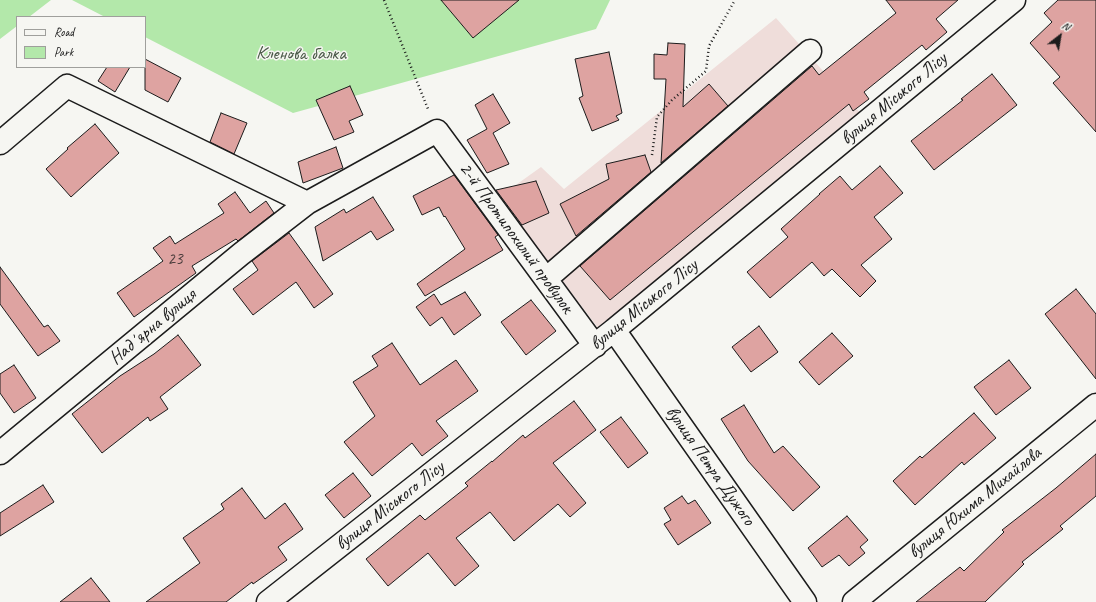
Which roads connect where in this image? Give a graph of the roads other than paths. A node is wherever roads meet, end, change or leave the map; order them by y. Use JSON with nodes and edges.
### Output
{"nodes":[{"id":1,"x":1014,"y":0,"type":"edge"},
{"id":2,"x":810,"y":52,"type":"dead end"},
{"id":3,"x":437,"y":131,"type":"joint"},
{"id":4,"x":0,"y":144,"type":"edge"},
{"id":5,"x":307,"y":203,"type":"junction"},
{"id":6,"x":546,"y":279,"type":"junction"},
{"id":7,"x":614,"y":330,"type":"junction"},
{"id":8,"x":595,"y":346,"type":"junction"},
{"id":9,"x":1096,"y":405,"type":"edge"},
{"id":10,"x":0,"y":453,"type":"edge"},
{"id":11,"x":268,"y":602,"type":"edge"},
{"id":12,"x":805,"y":602,"type":"edge"},
{"id":13,"x":854,"y":602,"type":"edge"}],
"edges":[{"from":1,"to":7,"type":"street","name":"вулиця Міського Лісу"},
{"from":2,"to":6,"type":"street"},
{"from":3,"to":5,"type":"street","name":"Надʼярна вулиця"},
{"from":3,"to":6,"type":"street","name":"2-й Протипохилий провулок"},
{"from":4,"to":5,"type":"street"},
{"from":5,"to":10,"type":"street","name":"Надʼярна вулиця"},
{"from":6,"to":8,"type":"street","name":"2-й Протипохилий провулок"},
{"from":7,"to":8,"type":"street","name":"вулиця Міського Лісу"},
{"from":7,"to":12,"type":"street","name":"вулиця Петра Дужого"},
{"from":8,"to":11,"type":"street","name":"вулиця Міського Лісу"},
{"from":9,"to":13,"type":"street","name":"вулиця Юхима Михайлова"}]}
